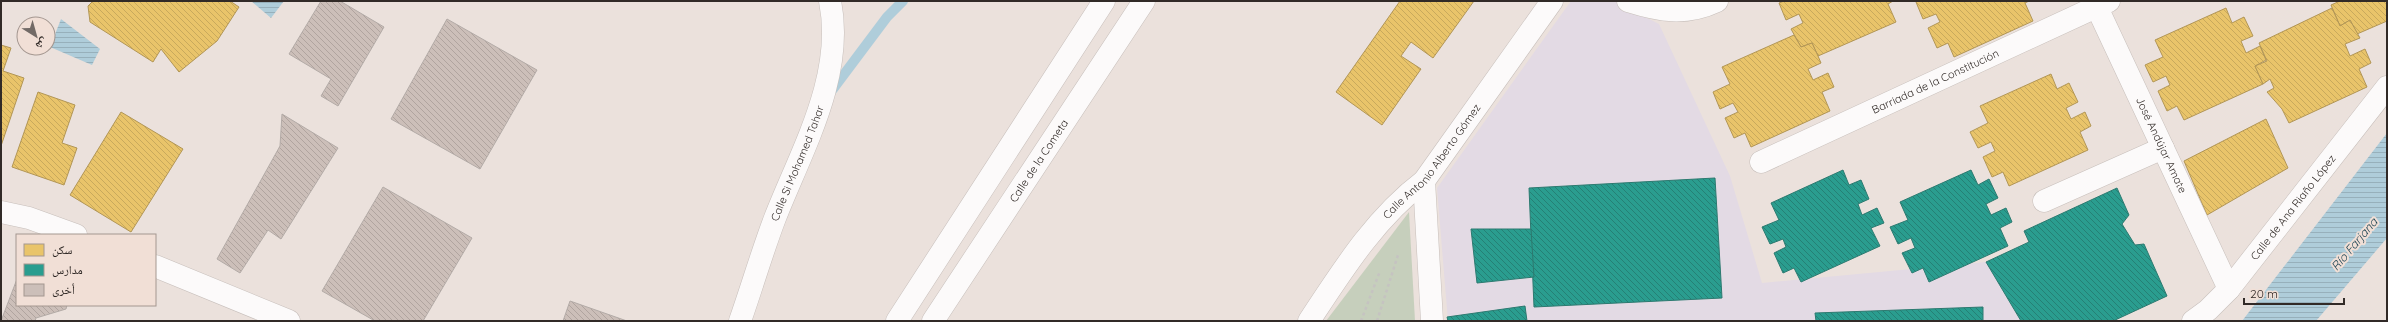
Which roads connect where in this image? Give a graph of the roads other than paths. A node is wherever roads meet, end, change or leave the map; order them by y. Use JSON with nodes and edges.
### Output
{"nodes":[{"id":1,"x":830,"y":1,"type":"edge"},
{"id":2,"x":1104,"y":1,"type":"edge"},
{"id":3,"x":1144,"y":1,"type":"edge"},
{"id":4,"x":1552,"y":1,"type":"edge"},
{"id":5,"x":1628,"y":1,"type":"edge"},
{"id":6,"x":1717,"y":1,"type":"edge"},
{"id":7,"x":2100,"y":3,"type":"edge"},
{"id":8,"x":2387,"y":87,"type":"edge"},
{"id":9,"x":2163,"y":148,"type":"junction"},
{"id":10,"x":1761,"y":162,"type":"dead end"},
{"id":11,"x":1424,"y":181,"type":"junction"},
{"id":12,"x":2044,"y":201,"type":"dead end"},
{"id":13,"x":1,"y":212,"type":"edge"},
{"id":14,"x":73,"y":234,"type":"edge"},
{"id":15,"x":156,"y":266,"type":"edge"},
{"id":16,"x":2229,"y":289,"type":"junction"},
{"id":17,"x":289,"y":321,"type":"edge"},
{"id":18,"x":740,"y":321,"type":"edge"},
{"id":19,"x":897,"y":321,"type":"edge"},
{"id":20,"x":933,"y":321,"type":"edge"},
{"id":21,"x":1309,"y":321,"type":"edge"},
{"id":22,"x":1432,"y":321,"type":"edge"},
{"id":23,"x":2193,"y":321,"type":"edge"}],
"edges":[{"from":1,"to":18,"type":"street","name":"Calle Si Mohamed Tahar"},
{"from":2,"to":19,"type":"street"},
{"from":3,"to":20,"type":"street","name":"Calle de la Cometa"},
{"from":4,"to":11,"type":"street","name":"Calle Antonio Alberto Gómez"},
{"from":5,"to":6,"type":"street"},
{"from":7,"to":9,"type":"street","name":"José Andújar Amate"},
{"from":7,"to":10,"type":"street","name":"Barriada de la Constitución"},
{"from":8,"to":16,"type":"street","name":"Calle de Ana Riaño López"},
{"from":9,"to":12,"type":"street"},
{"from":9,"to":16,"type":"street","name":"José Andújar Amate"},
{"from":11,"to":21,"type":"street","name":"Calle Antonio Alberto Gómez"},
{"from":11,"to":22,"type":"street"},
{"from":13,"to":14,"type":"street"},
{"from":15,"to":17,"type":"street"},
{"from":16,"to":23,"type":"street","name":"Calle de Ana Riaño López"}]}
